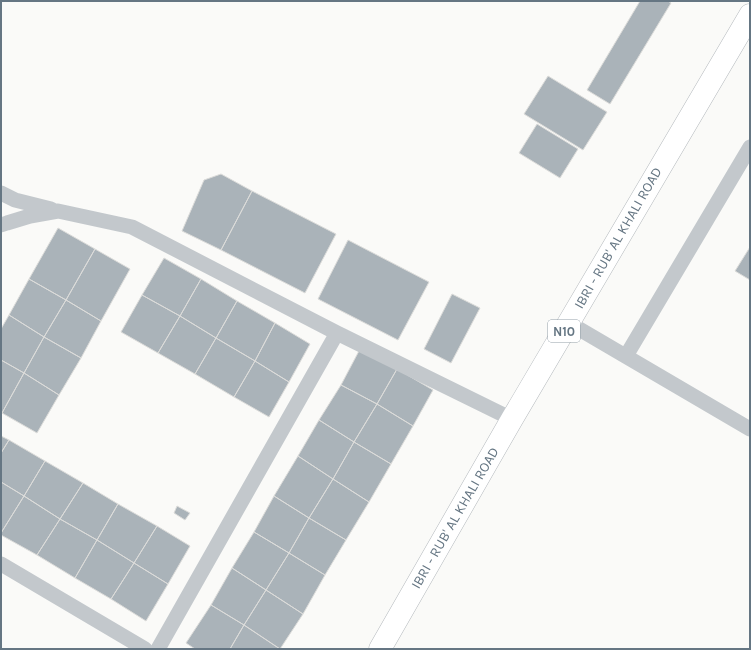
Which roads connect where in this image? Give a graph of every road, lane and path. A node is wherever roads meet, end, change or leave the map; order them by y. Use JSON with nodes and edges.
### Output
{"nodes":[{"id":1,"x":750,"y":15,"type":"edge"},
{"id":2,"x":750,"y":147,"type":"edge"},
{"id":3,"x":1,"y":193,"type":"edge"},
{"id":4,"x":58,"y":211,"type":"junction"},
{"id":5,"x":1,"y":225,"type":"edge"},
{"id":6,"x":569,"y":323,"type":"junction"},
{"id":7,"x":337,"y":333,"type":"junction"},
{"id":8,"x":626,"y":356,"type":"junction"},
{"id":9,"x":512,"y":419,"type":"junction"},
{"id":10,"x":750,"y":428,"type":"edge"},
{"id":11,"x":1,"y":564,"type":"edge"},
{"id":12,"x":145,"y":649,"type":"edge"},
{"id":13,"x":158,"y":649,"type":"edge"},
{"id":14,"x":380,"y":649,"type":"edge"}],
"edges":[{"from":1,"to":6,"type":"highway","name":"IBRI - RUB' AL KHALI ROAD","number":"N10"},
{"from":2,"to":8,"type":"street"},
{"from":3,"to":4,"type":"street"},
{"from":4,"to":5,"type":"street"},
{"from":4,"to":7,"type":"street"},
{"from":6,"to":8,"type":"street"},
{"from":6,"to":9,"type":"highway","name":"IBRI - RUB' AL KHALI ROAD","number":"N10"},
{"from":7,"to":9,"type":"street"},
{"from":7,"to":13,"type":"street"},
{"from":8,"to":10,"type":"street"},
{"from":9,"to":14,"type":"highway","name":"IBRI - RUB' AL KHALI ROAD","number":"N10"},
{"from":11,"to":12,"type":"street"}]}
